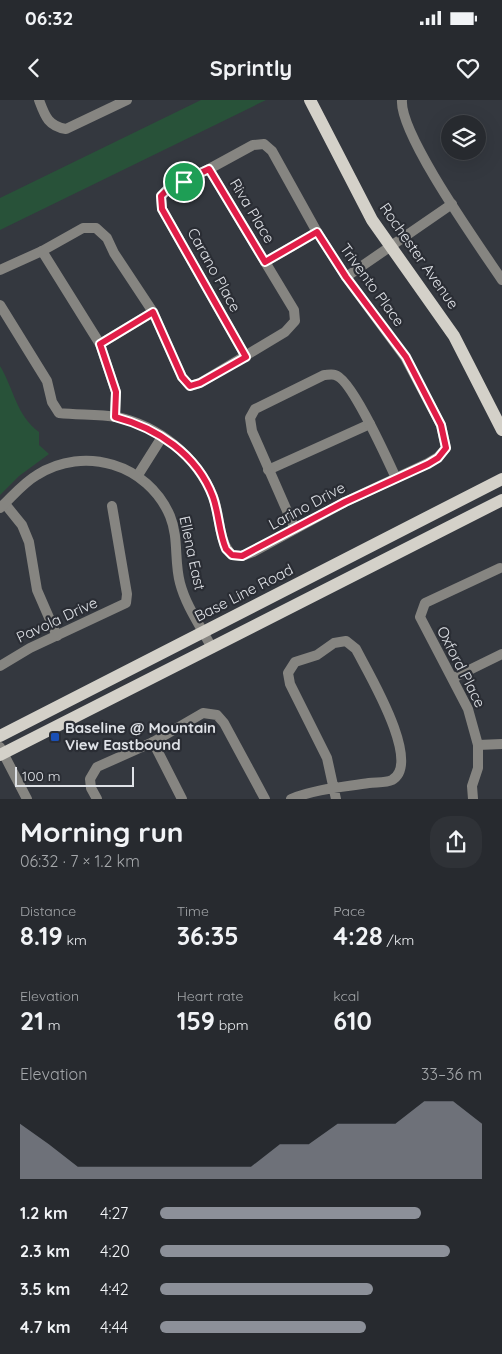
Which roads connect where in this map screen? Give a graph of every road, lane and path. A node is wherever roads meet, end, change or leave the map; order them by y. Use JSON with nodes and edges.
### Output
{"nodes":[{"id":1,"x":39,"y":100,"type":"edge"},
{"id":2,"x":127,"y":100,"type":"edge"},
{"id":3,"x":310,"y":100,"type":"edge"},
{"id":4,"x":402,"y":100,"type":"edge"},
{"id":5,"x":111,"y":103,"type":"edge"},
{"id":6,"x":209,"y":169,"type":"junction"},
{"id":7,"x":452,"y":204,"type":"junction"},
{"id":8,"x":317,"y":232,"type":"junction"},
{"id":9,"x":390,"y":246,"type":"junction"},
{"id":10,"x":42,"y":251,"type":"junction"},
{"id":11,"x":265,"y":262,"type":"junction"},
{"id":12,"x":0,"y":270,"type":"edge"},
{"id":13,"x":346,"y":277,"type":"junction"},
{"id":14,"x":502,"y":280,"type":"edge"},
{"id":15,"x":0,"y":304,"type":"edge"},
{"id":16,"x":153,"y":312,"type":"junction"},
{"id":17,"x":100,"y":344,"type":"junction"},
{"id":18,"x":246,"y":357,"type":"junction"},
{"id":19,"x":115,"y":417,"type":"junction"},
{"id":20,"x":370,"y":424,"type":"junction"},
{"id":21,"x":502,"y":430,"type":"edge"},
{"id":22,"x":162,"y":437,"type":"junction"},
{"id":23,"x":446,"y":448,"type":"joint"},
{"id":24,"x":268,"y":470,"type":"junction"},
{"id":25,"x":138,"y":475,"type":"junction"},
{"id":26,"x":396,"y":478,"type":"junction"},
{"id":27,"x":502,"y":478,"type":"edge"},
{"id":28,"x":502,"y":500,"type":"edge"},
{"id":29,"x":2,"y":506,"type":"edge"},
{"id":30,"x":112,"y":506,"type":"dead end"},
{"id":31,"x":295,"y":529,"type":"junction"},
{"id":32,"x":500,"y":568,"type":"dead end"},
{"id":33,"x":204,"y":632,"type":"junction"},
{"id":34,"x":57,"y":636,"type":"junction"},
{"id":35,"x":212,"y":648,"type":"junction"},
{"id":36,"x":502,"y":654,"type":"edge"},
{"id":37,"x":0,"y":666,"type":"edge"},
{"id":38,"x":453,"y":678,"type":"junction"},
{"id":39,"x":0,"y":736,"type":"edge"},
{"id":40,"x":153,"y":742,"type":"junction"},
{"id":41,"x":502,"y":744,"type":"edge"},
{"id":42,"x":478,"y":745,"type":"junction"},
{"id":43,"x":1,"y":752,"type":"edge"},
{"id":44,"x":334,"y":794,"type":"edge"},
{"id":45,"x":472,"y":798,"type":"edge"},
{"id":46,"x":27,"y":799,"type":"edge"},
{"id":47,"x":97,"y":799,"type":"edge"},
{"id":48,"x":182,"y":799,"type":"edge"},
{"id":49,"x":265,"y":799,"type":"edge"},
{"id":50,"x":291,"y":799,"type":"edge"}],
"edges":[{"from":1,"to":5,"type":"street"},
{"from":2,"to":5,"type":"street"},
{"from":3,"to":9,"type":"main road","name":"Rochester Avenue"},
{"from":4,"to":7,"type":"street"},
{"from":6,"to":8,"type":"street","name":"Trivento Place"},
{"from":6,"to":11,"type":"street","name":"Riva Place"},
{"from":6,"to":18,"type":"street","name":"Carano Place"},
{"from":7,"to":9,"type":"street"},
{"from":7,"to":14,"type":"street"},
{"from":8,"to":11,"type":"street"},
{"from":8,"to":13,"type":"street","name":"Trivento Place"},
{"from":9,"to":13,"type":"street"},
{"from":9,"to":21,"type":"main road","name":"Rochester Avenue"},
{"from":10,"to":12,"type":"street"},
{"from":10,"to":16,"type":"street"},
{"from":10,"to":17,"type":"street"},
{"from":11,"to":18,"type":"street","name":"Riva Place"},
{"from":13,"to":23,"type":"street","name":"Trivento Place"},
{"from":15,"to":19,"type":"street"},
{"from":16,"to":17,"type":"street"},
{"from":16,"to":18,"type":"street"},
{"from":17,"to":19,"type":"street"},
{"from":19,"to":22,"type":"street"},
{"from":20,"to":24,"type":"street"},
{"from":20,"to":24,"type":"street"},
{"from":20,"to":26,"type":"street"},
{"from":22,"to":25,"type":"street"},
{"from":22,"to":31,"type":"street","name":"Larino Drive"},
{"from":23,"to":26,"type":"street","name":"Larino Drive"},
{"from":24,"to":31,"type":"street"},
{"from":25,"to":29,"type":"street","name":"Ellena East"},
{"from":25,"to":33,"type":"street","name":"Ellena East"},
{"from":26,"to":31,"type":"street","name":"Larino Drive"},
{"from":27,"to":33,"type":"main road","name":"Base Line Road"},
{"from":28,"to":35,"type":"main road"},
{"from":29,"to":34,"type":"street"},
{"from":30,"to":34,"type":"street","name":"Pavola Drive"},
{"from":32,"to":38,"type":"street","name":"Oxford Place"},
{"from":33,"to":35,"type":"street","name":"Ellena East"},
{"from":33,"to":39,"type":"main road","name":"Base Line Road"},
{"from":34,"to":37,"type":"street","name":"Pavola Drive"},
{"from":35,"to":43,"type":"main road"},
{"from":36,"to":38,"type":"street"},
{"from":38,"to":42,"type":"street","name":"Oxford Place"},
{"from":40,"to":47,"type":"street"},
{"from":40,"to":48,"type":"street"},
{"from":40,"to":49,"type":"street"},
{"from":41,"to":42,"type":"street"},
{"from":42,"to":45,"type":"street","name":"Oxford Place"},
{"from":43,"to":46,"type":"street"},
{"from":44,"to":44,"type":"street"},
{"from":44,"to":50,"type":"street"}]}
